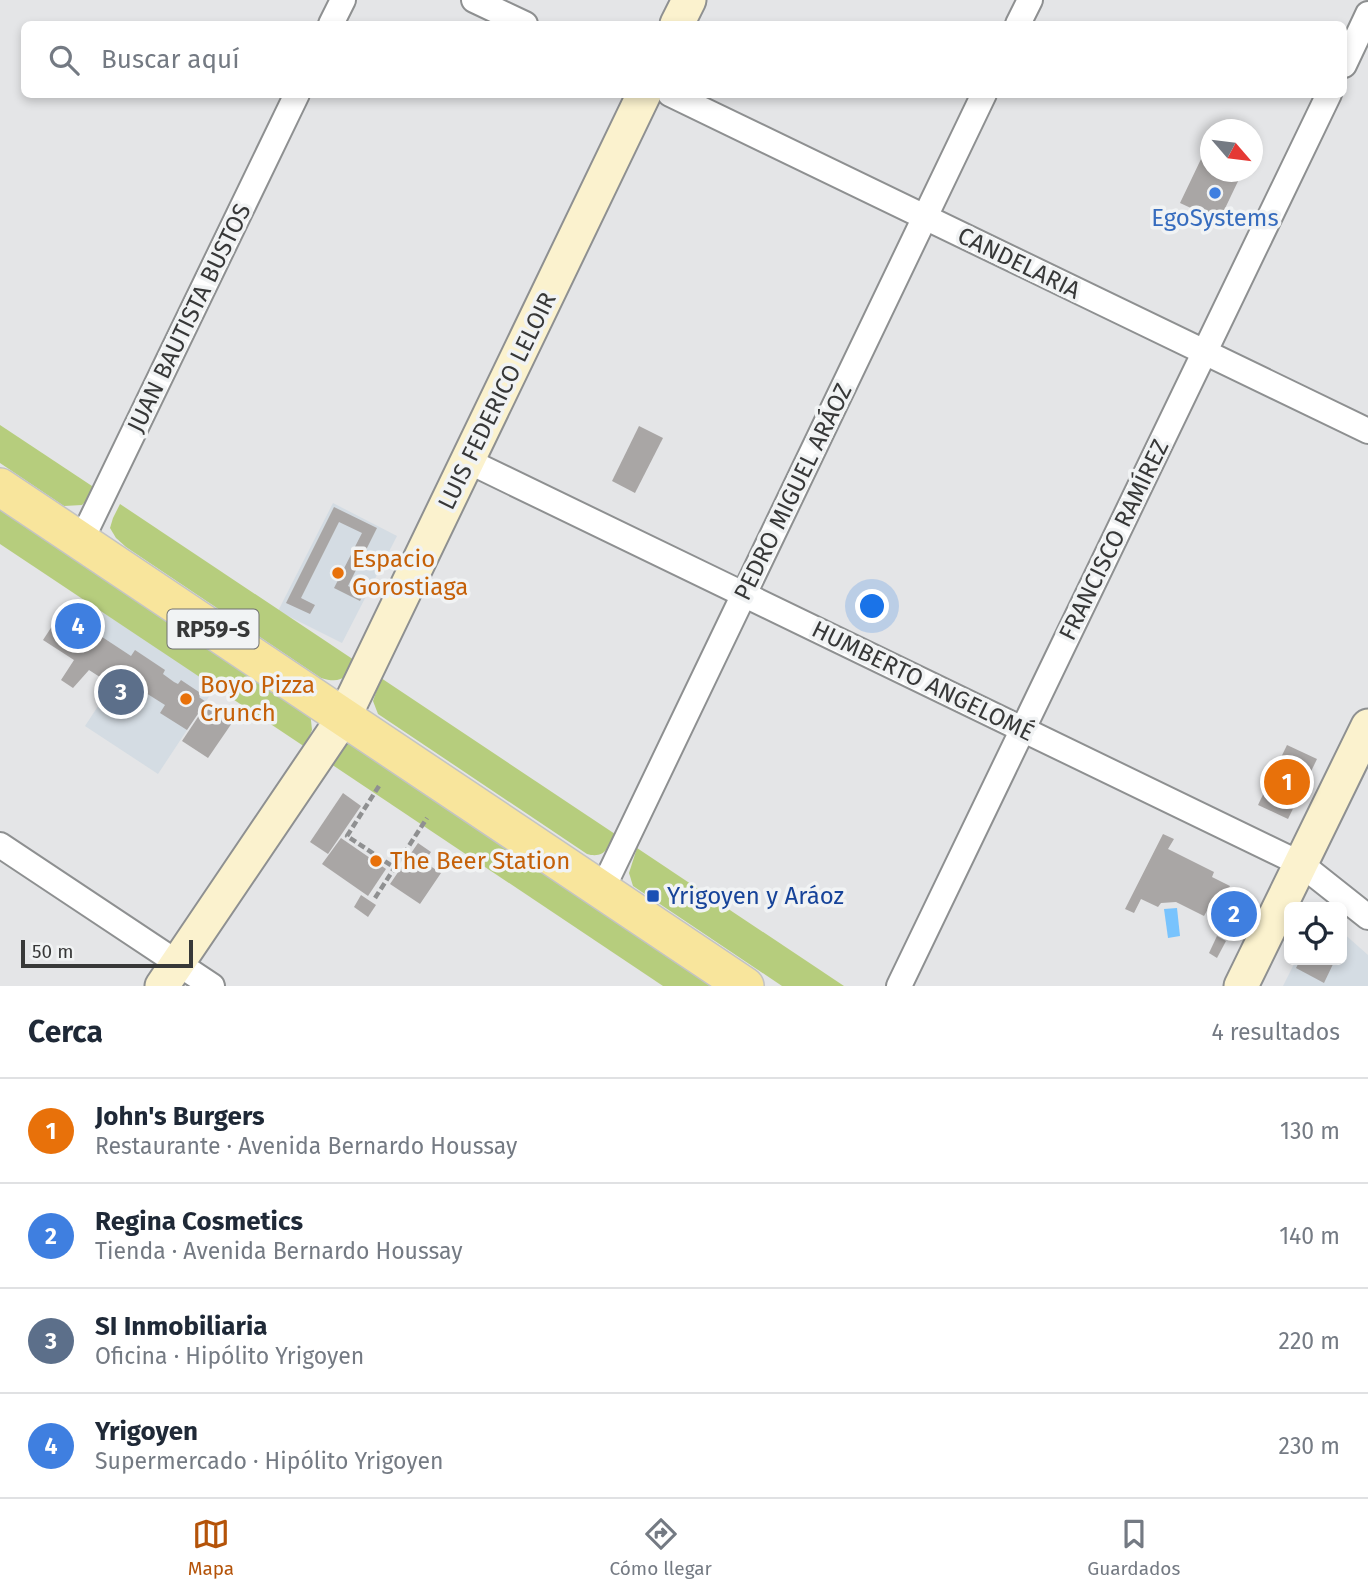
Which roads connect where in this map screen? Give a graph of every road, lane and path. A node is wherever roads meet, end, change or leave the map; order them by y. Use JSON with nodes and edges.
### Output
{"nodes":[{"id":1,"x":343,"y":0,"type":"edge"},
{"id":2,"x":474,"y":0,"type":"edge"},
{"id":3,"x":689,"y":0,"type":"edge"},
{"id":4,"x":1030,"y":0,"type":"edge"},
{"id":5,"x":1368,"y":14,"type":"edge"},
{"id":6,"x":332,"y":21,"type":"edge"},
{"id":7,"x":519,"y":21,"type":"edge"},
{"id":8,"x":678,"y":21,"type":"edge"},
{"id":9,"x":1020,"y":21,"type":"edge"},
{"id":10,"x":1347,"y":57,"type":"edge"},
{"id":11,"x":295,"y":98,"type":"edge"},
{"id":12,"x":642,"y":98,"type":"edge"},
{"id":13,"x":678,"y":98,"type":"edge"},
{"id":14,"x":983,"y":98,"type":"edge"},
{"id":15,"x":1327,"y":98,"type":"edge"},
{"id":16,"x":925,"y":217,"type":"junction"},
{"id":17,"x":1205,"y":352,"type":"junction"},
{"id":18,"x":1368,"y":430,"type":"edge"},
{"id":19,"x":468,"y":461,"type":"junction"},
{"id":20,"x":0,"y":487,"type":"edge"},
{"id":21,"x":81,"y":541,"type":"junction"},
{"id":22,"x":744,"y":595,"type":"junction"},
{"id":23,"x":344,"y":718,"type":"junction"},
{"id":24,"x":1368,"y":726,"type":"edge"},
{"id":25,"x":1022,"y":729,"type":"junction"},
{"id":26,"x":379,"y":786,"type":"dead end"},
{"id":27,"x":427,"y":818,"type":"dead end"},
{"id":28,"x":0,"y":845,"type":"edge"},
{"id":29,"x":1301,"y":864,"type":"junction"},
{"id":30,"x":395,"y":868,"type":"junction"},
{"id":31,"x":602,"y":890,"type":"junction"},
{"id":32,"x":375,"y":898,"type":"dead end"},
{"id":33,"x":1368,"y":917,"type":"edge"},
{"id":34,"x":170,"y":975,"type":"edge"},
{"id":35,"x":741,"y":985,"type":"edge"},
{"id":36,"x":212,"y":986,"type":"edge"},
{"id":37,"x":899,"y":986,"type":"edge"},
{"id":38,"x":1241,"y":986,"type":"edge"}],
"edges":[{"from":1,"to":6,"type":"street"},
{"from":2,"to":7,"type":"street"},
{"from":3,"to":8,"type":"street"},
{"from":4,"to":9,"type":"street"},
{"from":5,"to":10,"type":"street"},
{"from":11,"to":21,"type":"street","name":"JUAN BAUTISTA BUSTOS"},
{"from":12,"to":19,"type":"street","name":"LUIS FEDERICO LELOIR"},
{"from":13,"to":16,"type":"street","name":"CANDELARIA"},
{"from":14,"to":16,"type":"street","name":"PEDRO MIGUEL ARÁOZ"},
{"from":15,"to":17,"type":"street","name":"FRANCISCO RAMÍREZ"},
{"from":16,"to":17,"type":"street","name":"CANDELARIA"},
{"from":16,"to":22,"type":"street","name":"PEDRO MIGUEL ARÁOZ"},
{"from":17,"to":18,"type":"street","name":"CANDELARIA"},
{"from":17,"to":25,"type":"street","name":"FRANCISCO RAMÍREZ"},
{"from":19,"to":22,"type":"street","name":"HUMBERTO ANGELOMÉ"},
{"from":19,"to":23,"type":"street","name":"LUIS FEDERICO LELOIR"},
{"from":20,"to":21,"type":"main road","number":"RP59-S"},
{"from":21,"to":23,"type":"main road","number":"RP59-S"},
{"from":22,"to":25,"type":"street","name":"HUMBERTO ANGELOMÉ"},
{"from":22,"to":31,"type":"street","name":"PEDRO MIGUEL ARÁOZ"},
{"from":23,"to":31,"type":"main road","number":"RP59-S"},
{"from":23,"to":34,"type":"street","name":"LUIS FEDERICO LELOIR"},
{"from":24,"to":29,"type":"street"},
{"from":25,"to":29,"type":"street","name":"HUMBERTO ANGELOMÉ"},
{"from":25,"to":37,"type":"street","name":"FRANCISCO RAMÍREZ"},
{"from":26,"to":30,"type":"path"},
{"from":27,"to":30,"type":"path"},
{"from":28,"to":34,"type":"street"},
{"from":29,"to":33,"type":"street","name":"HUMBERTO ANGELOMÉ"},
{"from":29,"to":38,"type":"street"},
{"from":30,"to":32,"type":"path"},
{"from":31,"to":35,"type":"main road","number":"RP59-S"},
{"from":34,"to":36,"type":"street"}]}
